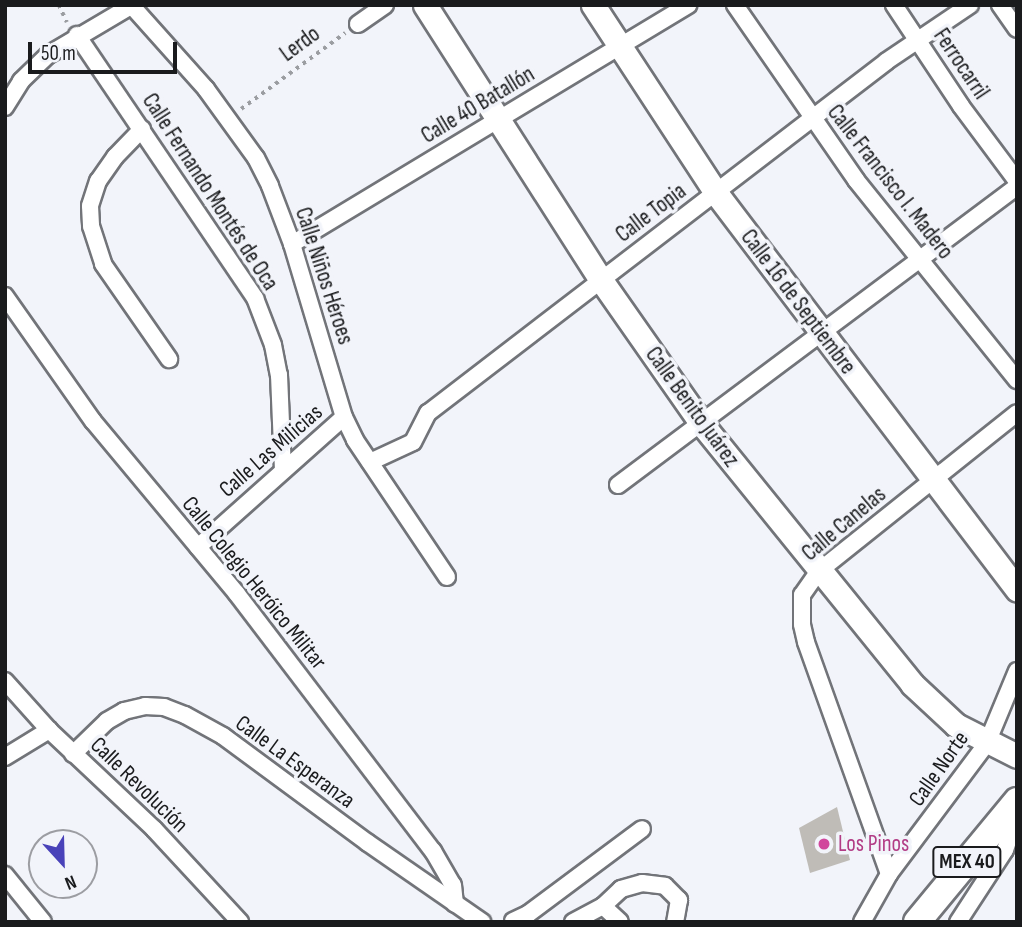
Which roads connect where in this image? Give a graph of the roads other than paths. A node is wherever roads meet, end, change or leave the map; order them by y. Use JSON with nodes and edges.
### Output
{"nodes":[{"id":1,"x":385,"y":5,"type":"edge"},
{"id":2,"x":425,"y":5,"type":"edge"},
{"id":3,"x":593,"y":5,"type":"edge"},
{"id":4,"x":688,"y":5,"type":"edge"},
{"id":5,"x":735,"y":5,"type":"edge"},
{"id":6,"x":894,"y":5,"type":"edge"},
{"id":7,"x":970,"y":5,"type":"edge"},
{"id":8,"x":1000,"y":5,"type":"edge"},
{"id":9,"x":131,"y":6,"type":"edge"},
{"id":10,"x":358,"y":23,"type":"road end"},
{"id":11,"x":1017,"y":29,"type":"edge"},
{"id":12,"x":77,"y":35,"type":"junction"},
{"id":13,"x":916,"y":40,"type":"junction"},
{"id":14,"x":618,"y":46,"type":"junction"},
{"id":15,"x":5,"y":107,"type":"edge"},
{"id":16,"x":498,"y":120,"type":"junction"},
{"id":17,"x":812,"y":120,"type":"junction"},
{"id":18,"x":142,"y":129,"type":"junction"},
{"id":19,"x":1017,"y":181,"type":"edge"},
{"id":20,"x":1017,"y":187,"type":"edge"},
{"id":21,"x":716,"y":193,"type":"junction"},
{"id":22,"x":292,"y":244,"type":"junction"},
{"id":23,"x":920,"y":259,"type":"junction"},
{"id":24,"x":601,"y":280,"type":"junction"},
{"id":25,"x":5,"y":296,"type":"edge"},
{"id":26,"x":822,"y":333,"type":"junction"},
{"id":27,"x":169,"y":359,"type":"dead end"},
{"id":28,"x":1017,"y":380,"type":"edge"},
{"id":29,"x":1017,"y":413,"type":"edge"},
{"id":30,"x":344,"y":417,"type":"junction"},
{"id":31,"x":701,"y":423,"type":"junction"},
{"id":32,"x":370,"y":462,"type":"junction"},
{"id":33,"x":283,"y":469,"type":"junction"},
{"id":34,"x":934,"y":480,"type":"junction"},
{"id":35,"x":618,"y":485,"type":"dead end"},
{"id":36,"x":198,"y":547,"type":"junction"},
{"id":37,"x":819,"y":571,"type":"junction"},
{"id":38,"x":447,"y":578,"type":"dead end"},
{"id":39,"x":1017,"y":590,"type":"edge"},
{"id":40,"x":1017,"y":671,"type":"edge"},
{"id":41,"x":5,"y":681,"type":"edge"},
{"id":42,"x":49,"y":730,"type":"junction"},
{"id":43,"x":987,"y":743,"type":"junction"},
{"id":44,"x":73,"y":754,"type":"junction"},
{"id":45,"x":5,"y":757,"type":"edge"},
{"id":46,"x":1017,"y":757,"type":"edge"},
{"id":47,"x":1017,"y":801,"type":"edge"},
{"id":48,"x":1017,"y":816,"type":"edge"},
{"id":49,"x":642,"y":829,"type":"dead end"},
{"id":50,"x":888,"y":874,"type":"junction"},
{"id":51,"x":5,"y":875,"type":"edge"},
{"id":52,"x":455,"y":904,"type":"junction"},
{"id":53,"x":603,"y":906,"type":"junction"},
{"id":54,"x":514,"y":921,"type":"edge"},
{"id":55,"x":43,"y":922,"type":"edge"},
{"id":56,"x":240,"y":922,"type":"edge"},
{"id":57,"x":482,"y":922,"type":"edge"},
{"id":58,"x":573,"y":922,"type":"edge"},
{"id":59,"x":620,"y":922,"type":"edge"},
{"id":60,"x":676,"y":922,"type":"edge"},
{"id":61,"x":862,"y":922,"type":"edge"},
{"id":62,"x":917,"y":922,"type":"edge"},
{"id":63,"x":958,"y":922,"type":"edge"}],
"edges":[{"from":1,"to":10,"type":"street"},
{"from":2,"to":16,"type":"street","name":"Calle Benito Juárez"},
{"from":3,"to":14,"type":"street","name":"Calle 16 de Septiembre"},
{"from":4,"to":14,"type":"street","name":"Calle 40 Batallón"},
{"from":5,"to":17,"type":"street","name":"Calle Francisco I. Madero"},
{"from":6,"to":13,"type":"street","name":"Ferrocarril"},
{"from":7,"to":13,"type":"street","name":"Calle Topia"},
{"from":8,"to":11,"type":"street"},
{"from":9,"to":12,"type":"street"},
{"from":9,"to":22,"type":"street","name":"Calle Niños Héroes"},
{"from":12,"to":15,"type":"street"},
{"from":12,"to":18,"type":"street","name":"Calle Fernando Montés de Oca"},
{"from":13,"to":17,"type":"street","name":"Calle Topia"},
{"from":13,"to":19,"type":"street","name":"Ferrocarril"},
{"from":14,"to":16,"type":"street","name":"Calle 40 Batallón"},
{"from":14,"to":21,"type":"street","name":"Calle 16 de Septiembre"},
{"from":16,"to":22,"type":"street","name":"Calle 40 Batallón"},
{"from":16,"to":24,"type":"street","name":"Calle Benito Juárez"},
{"from":17,"to":21,"type":"street","name":"Calle Topia"},
{"from":17,"to":23,"type":"street","name":"Calle Francisco I. Madero"},
{"from":18,"to":27,"type":"street"},
{"from":18,"to":33,"type":"street","name":"Calle Fernando Montés de Oca"},
{"from":20,"to":23,"type":"street"},
{"from":21,"to":24,"type":"street","name":"Calle Topia"},
{"from":21,"to":26,"type":"street","name":"Calle 16 de Septiembre"},
{"from":22,"to":30,"type":"street","name":"Calle Niños Héroes"},
{"from":23,"to":26,"type":"street"},
{"from":23,"to":28,"type":"street","name":"Calle Francisco I. Madero"},
{"from":24,"to":31,"type":"street","name":"Calle Benito Juárez"},
{"from":24,"to":32,"type":"street","name":"Calle Topia"},
{"from":25,"to":36,"type":"street","name":"Calle Colegio Heróico Militar"},
{"from":26,"to":31,"type":"street"},
{"from":26,"to":34,"type":"street","name":"Calle 16 de Septiembre"},
{"from":29,"to":34,"type":"street","name":"Calle Canelas"},
{"from":30,"to":32,"type":"street","name":"Calle Niños Héroes"},
{"from":30,"to":33,"type":"street","name":"Calle Las Milicias"},
{"from":31,"to":35,"type":"street"},
{"from":31,"to":37,"type":"street","name":"Calle Benito Juárez"},
{"from":32,"to":38,"type":"street","name":"Calle Niños Héroes"},
{"from":33,"to":36,"type":"street","name":"Calle Las Milicias"},
{"from":34,"to":37,"type":"street","name":"Calle Canelas"},
{"from":34,"to":39,"type":"street","name":"Calle 16 de Septiembre"},
{"from":36,"to":52,"type":"street","name":"Calle Colegio Heróico Militar"},
{"from":37,"to":43,"type":"street","name":"Calle Benito Juárez"},
{"from":37,"to":50,"type":"street","name":"Calle Canelas"},
{"from":40,"to":43,"type":"street","name":"Calle Norte"},
{"from":41,"to":42,"type":"street","name":"Calle Revolución"},
{"from":42,"to":44,"type":"street","name":"Calle Revolución"},
{"from":42,"to":45,"type":"street"},
{"from":43,"to":46,"type":"street","name":"Calle Benito Juárez"},
{"from":43,"to":50,"type":"street","name":"Calle Norte"},
{"from":44,"to":52,"type":"street","name":"Calle La Esperanza"},
{"from":44,"to":56,"type":"street","name":"Calle Revolución"},
{"from":47,"to":62,"type":"main road","number":"MEX 40"},
{"from":48,"to":63,"type":"street"},
{"from":49,"to":54,"type":"street"},
{"from":50,"to":61,"type":"street","name":"Calle Norte"},
{"from":51,"to":55,"type":"street"},
{"from":52,"to":57,"type":"street","name":"Calle La Esperanza"},
{"from":53,"to":58,"type":"street"},
{"from":53,"to":59,"type":"street"},
{"from":53,"to":60,"type":"street"}]}
